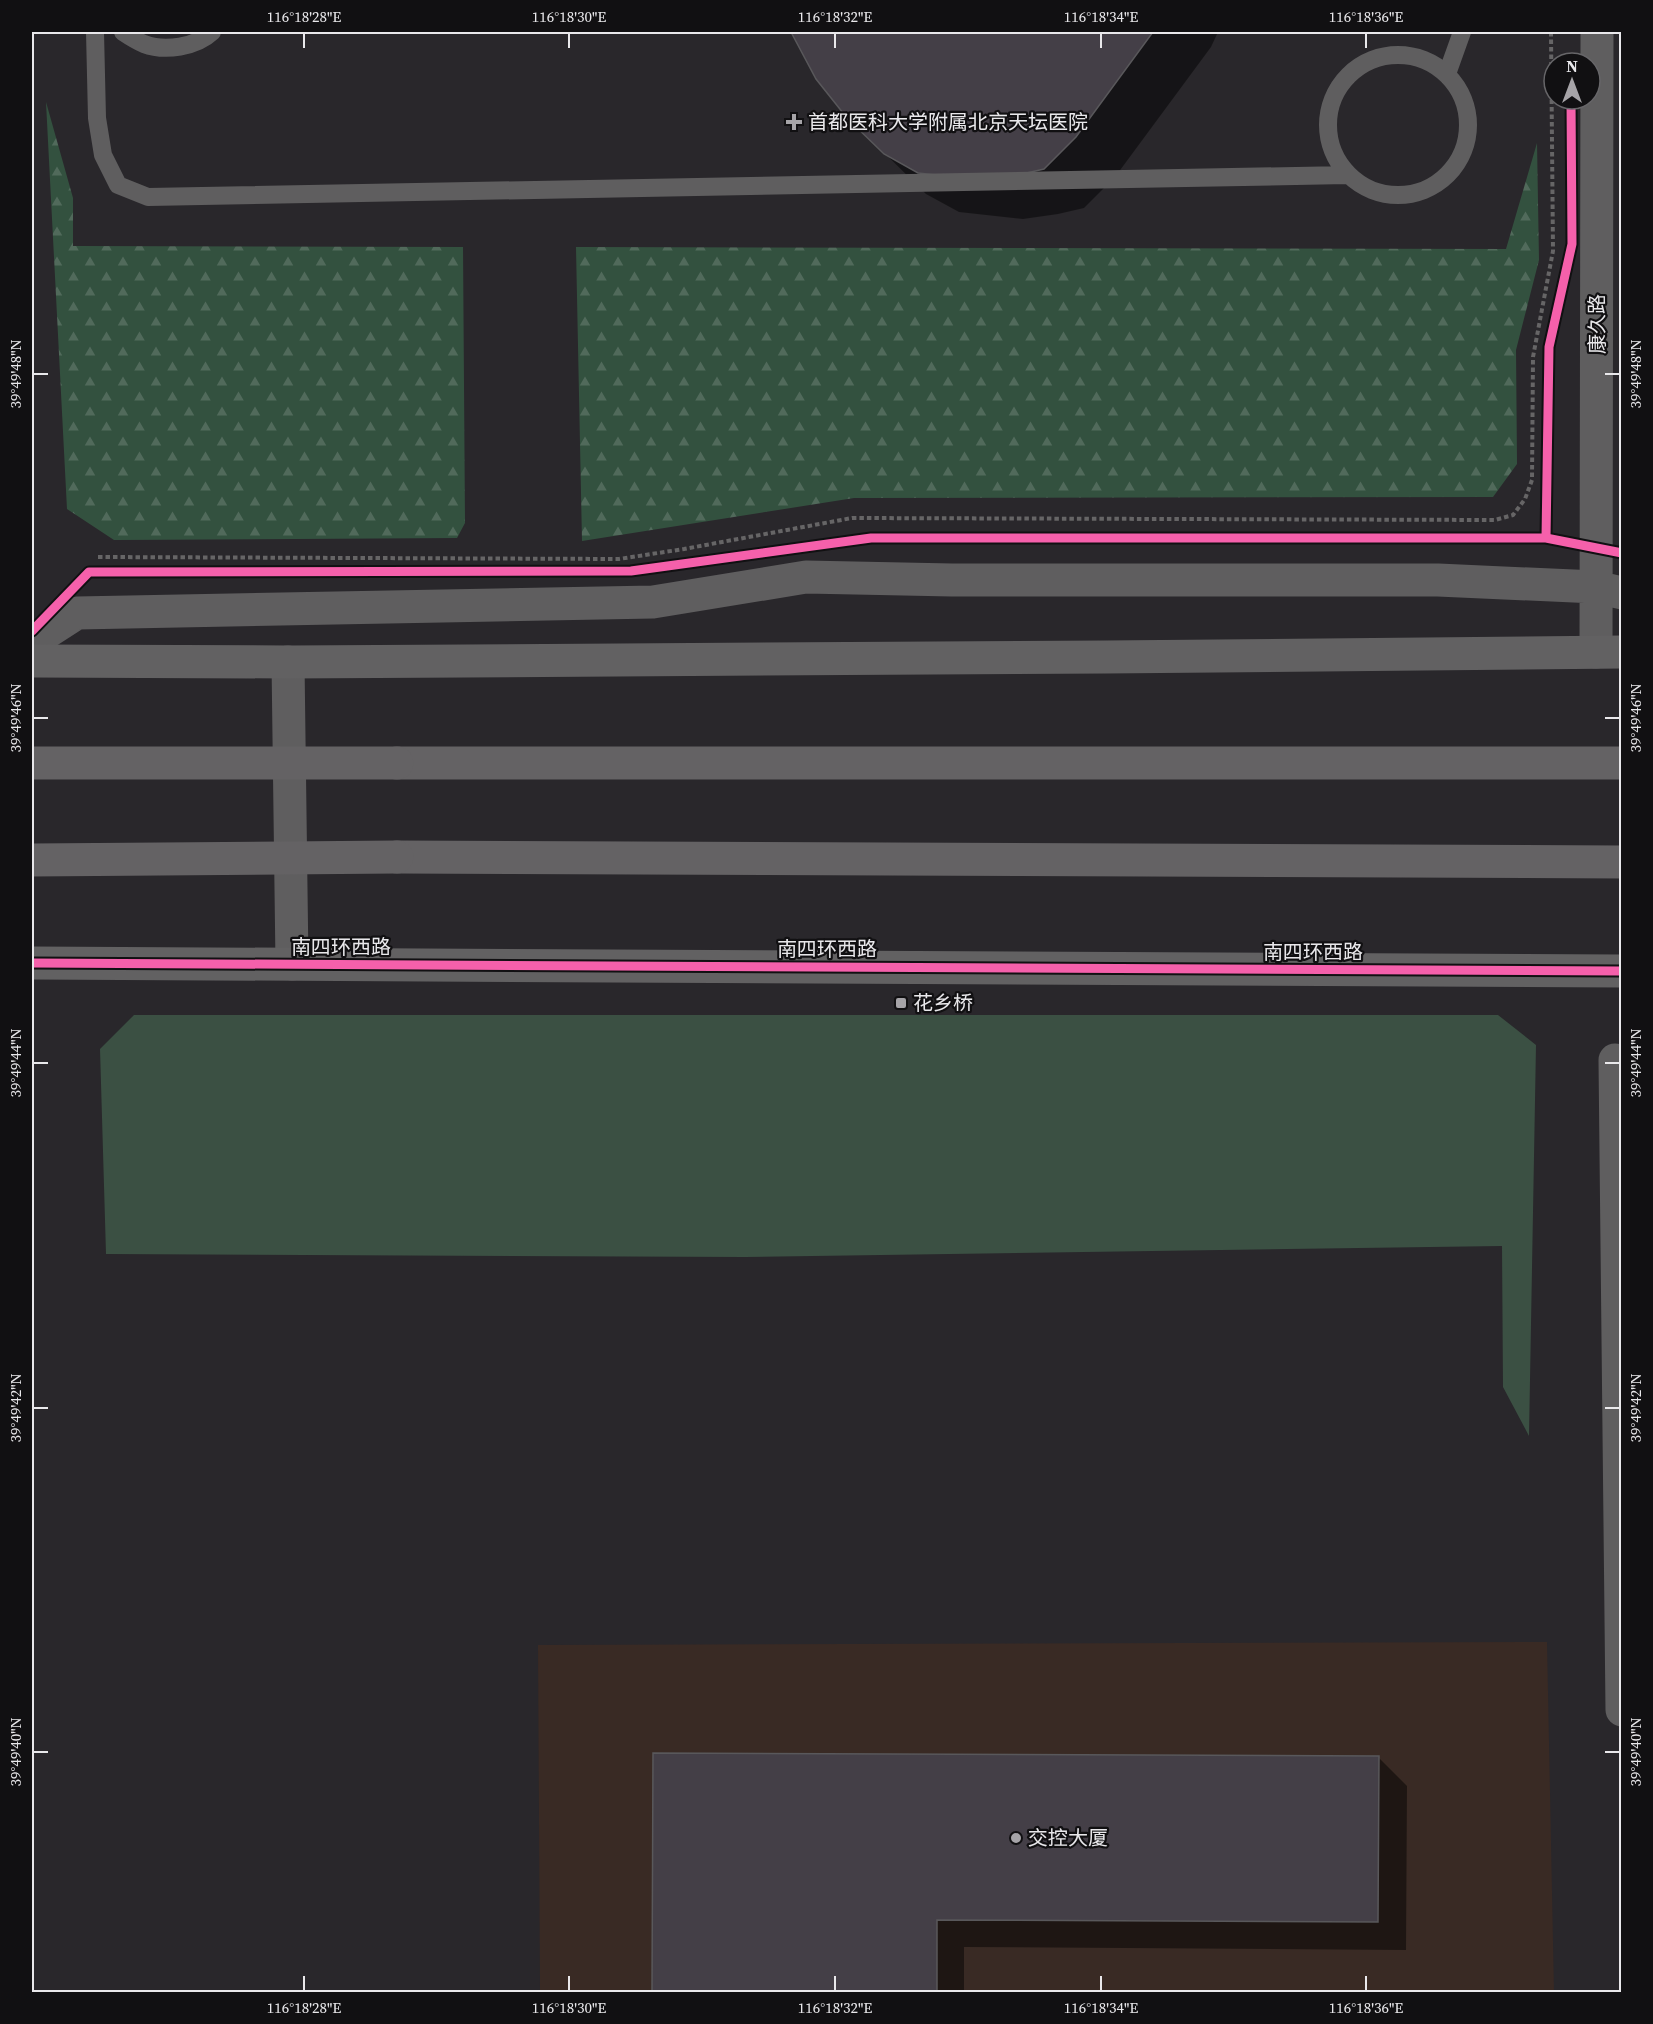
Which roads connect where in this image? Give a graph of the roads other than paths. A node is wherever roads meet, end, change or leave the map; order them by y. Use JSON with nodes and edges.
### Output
{"nodes":[{"id":1,"x":95,"y":32,"type":"edge"},
{"id":2,"x":123,"y":32,"type":"edge"},
{"id":3,"x":212,"y":32,"type":"edge"},
{"id":4,"x":1462,"y":32,"type":"edge"},
{"id":5,"x":1597,"y":32,"type":"edge"},
{"id":6,"x":1447,"y":74,"type":"junction"},
{"id":7,"x":1347,"y":176,"type":"junction"},
{"id":8,"x":1609,"y":590,"type":"edge"},
{"id":9,"x":32,"y":642,"type":"edge"},
{"id":10,"x":1609,"y":652,"type":"edge"},
{"id":11,"x":32,"y":661,"type":"edge"},
{"id":12,"x":288,"y":662,"type":"junction"},
{"id":13,"x":32,"y":763,"type":"edge"},
{"id":14,"x":1622,"y":763,"type":"edge"},
{"id":15,"x":32,"y":860,"type":"edge"},
{"id":16,"x":1622,"y":862,"type":"edge"},
{"id":17,"x":32,"y":963,"type":"edge"},
{"id":18,"x":292,"y":964,"type":"junction"},
{"id":19,"x":1622,"y":971,"type":"edge"},
{"id":20,"x":1615,"y":1060,"type":"dead end"},
{"id":21,"x":1622,"y":1710,"type":"edge"}],
"edges":[{"from":1,"to":7,"type":"lane"},
{"from":2,"to":3,"type":"lane"},
{"from":4,"to":6,"type":"lane"},
{"from":5,"to":8,"type":"street","name":"康久路"},
{"from":6,"to":7,"type":"lane"},
{"from":6,"to":7,"type":"lane"},
{"from":8,"to":9,"type":"street"},
{"from":8,"to":10,"type":"street","name":"康久路"},
{"from":10,"to":12,"type":"main road"},
{"from":11,"to":12,"type":"main road"},
{"from":12,"to":18,"type":"street"},
{"from":13,"to":14,"type":"highway","bridge":true},
{"from":15,"to":16,"type":"highway","bridge":true},
{"from":17,"to":18,"type":"main road","name":"南四环西路"},
{"from":18,"to":19,"type":"main road","name":"南四环西路"},
{"from":20,"to":21,"type":"street"}]}
